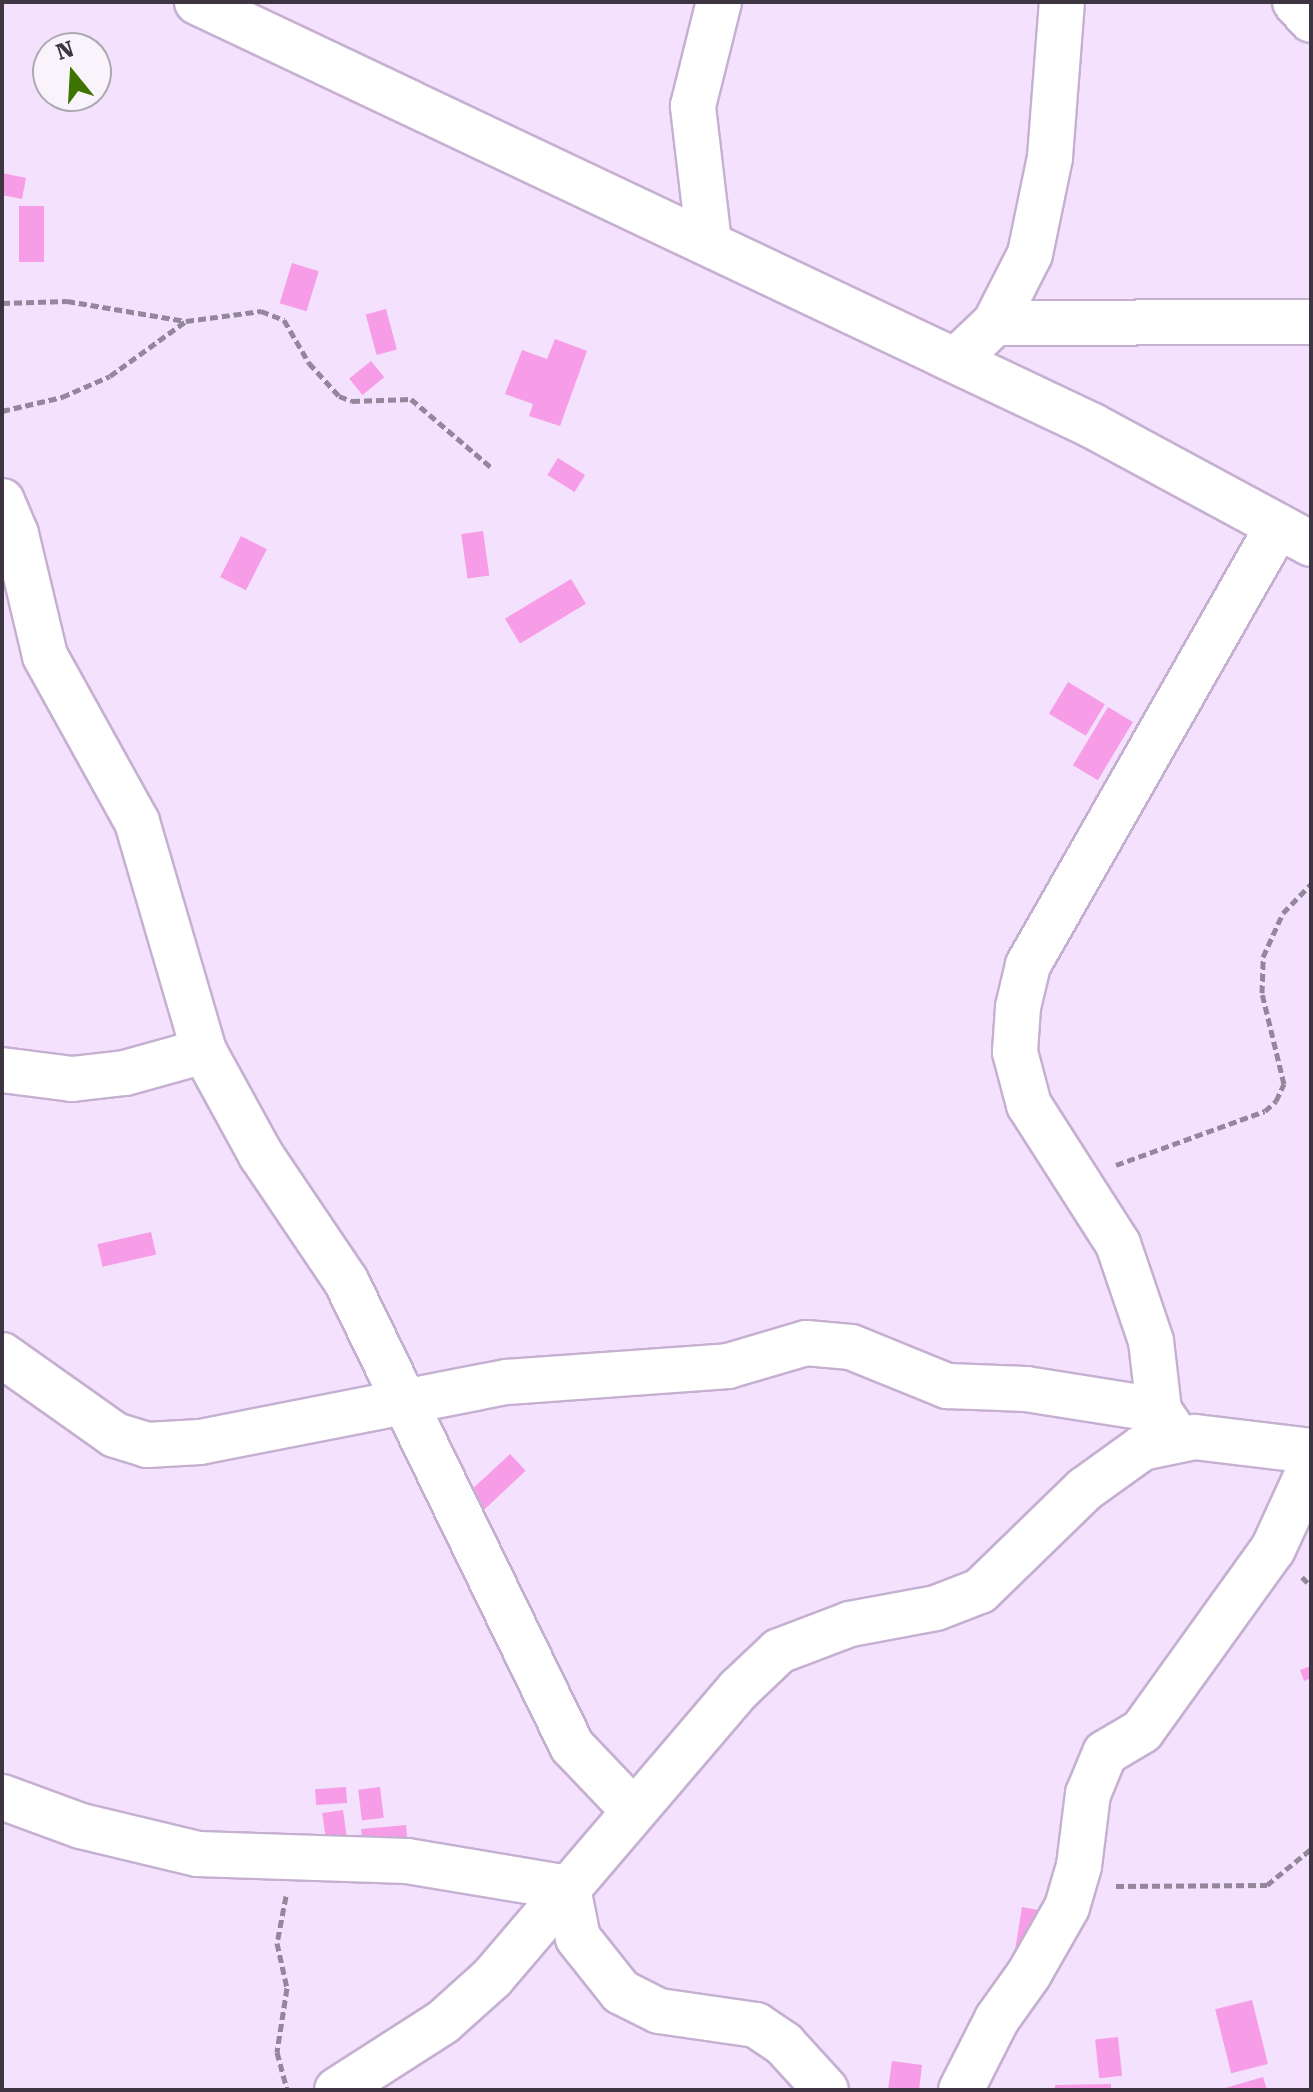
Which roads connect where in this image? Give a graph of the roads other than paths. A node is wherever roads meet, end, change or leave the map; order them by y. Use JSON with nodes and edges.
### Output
{"nodes":[{"id":1,"x":197,"y":2,"type":"edge"},
{"id":2,"x":719,"y":2,"type":"edge"},
{"id":3,"x":1062,"y":2,"type":"edge"},
{"id":4,"x":1295,"y":2,"type":"edge"},
{"id":5,"x":1311,"y":20,"type":"edge"},
{"id":6,"x":709,"y":243,"type":"junction"},
{"id":7,"x":1311,"y":322,"type":"edge"},
{"id":8,"x":995,"y":323,"type":"junction"},
{"id":9,"x":956,"y":360,"type":"junction"},
{"id":10,"x":2,"y":501,"type":"edge"},
{"id":11,"x":1295,"y":535,"type":"edge"},
{"id":12,"x":204,"y":1051,"type":"junction"},
{"id":13,"x":2,"y":1070,"type":"edge"},
{"id":14,"x":2,"y":1355,"type":"edge"},
{"id":15,"x":401,"y":1403,"type":"junction"},
{"id":16,"x":1170,"y":1427,"type":"junction"},
{"id":17,"x":1311,"y":1451,"type":"edge"},
{"id":18,"x":1311,"y":1466,"type":"edge"},
{"id":19,"x":2,"y":1797,"type":"edge"},
{"id":20,"x":633,"y":1810,"type":"junction"},
{"id":21,"x":568,"y":1888,"type":"junction"},
{"id":22,"x":337,"y":2090,"type":"edge"},
{"id":23,"x":826,"y":2090,"type":"edge"},
{"id":24,"x":961,"y":2090,"type":"edge"}],
"edges":[{"from":1,"to":6,"type":"street"},
{"from":2,"to":6,"type":"street"},
{"from":3,"to":8,"type":"street"},
{"from":4,"to":5,"type":"street"},
{"from":6,"to":9,"type":"street"},
{"from":7,"to":8,"type":"street"},
{"from":8,"to":9,"type":"street"},
{"from":9,"to":11,"type":"street"},
{"from":10,"to":12,"type":"street"},
{"from":11,"to":16,"type":"street"},
{"from":12,"to":13,"type":"street"},
{"from":12,"to":15,"type":"street"},
{"from":14,"to":15,"type":"street"},
{"from":15,"to":16,"type":"street"},
{"from":15,"to":20,"type":"street"},
{"from":16,"to":17,"type":"street"},
{"from":16,"to":20,"type":"street"},
{"from":18,"to":24,"type":"street"},
{"from":19,"to":21,"type":"street"},
{"from":20,"to":21,"type":"street"},
{"from":21,"to":22,"type":"street"},
{"from":21,"to":23,"type":"street"}]}
